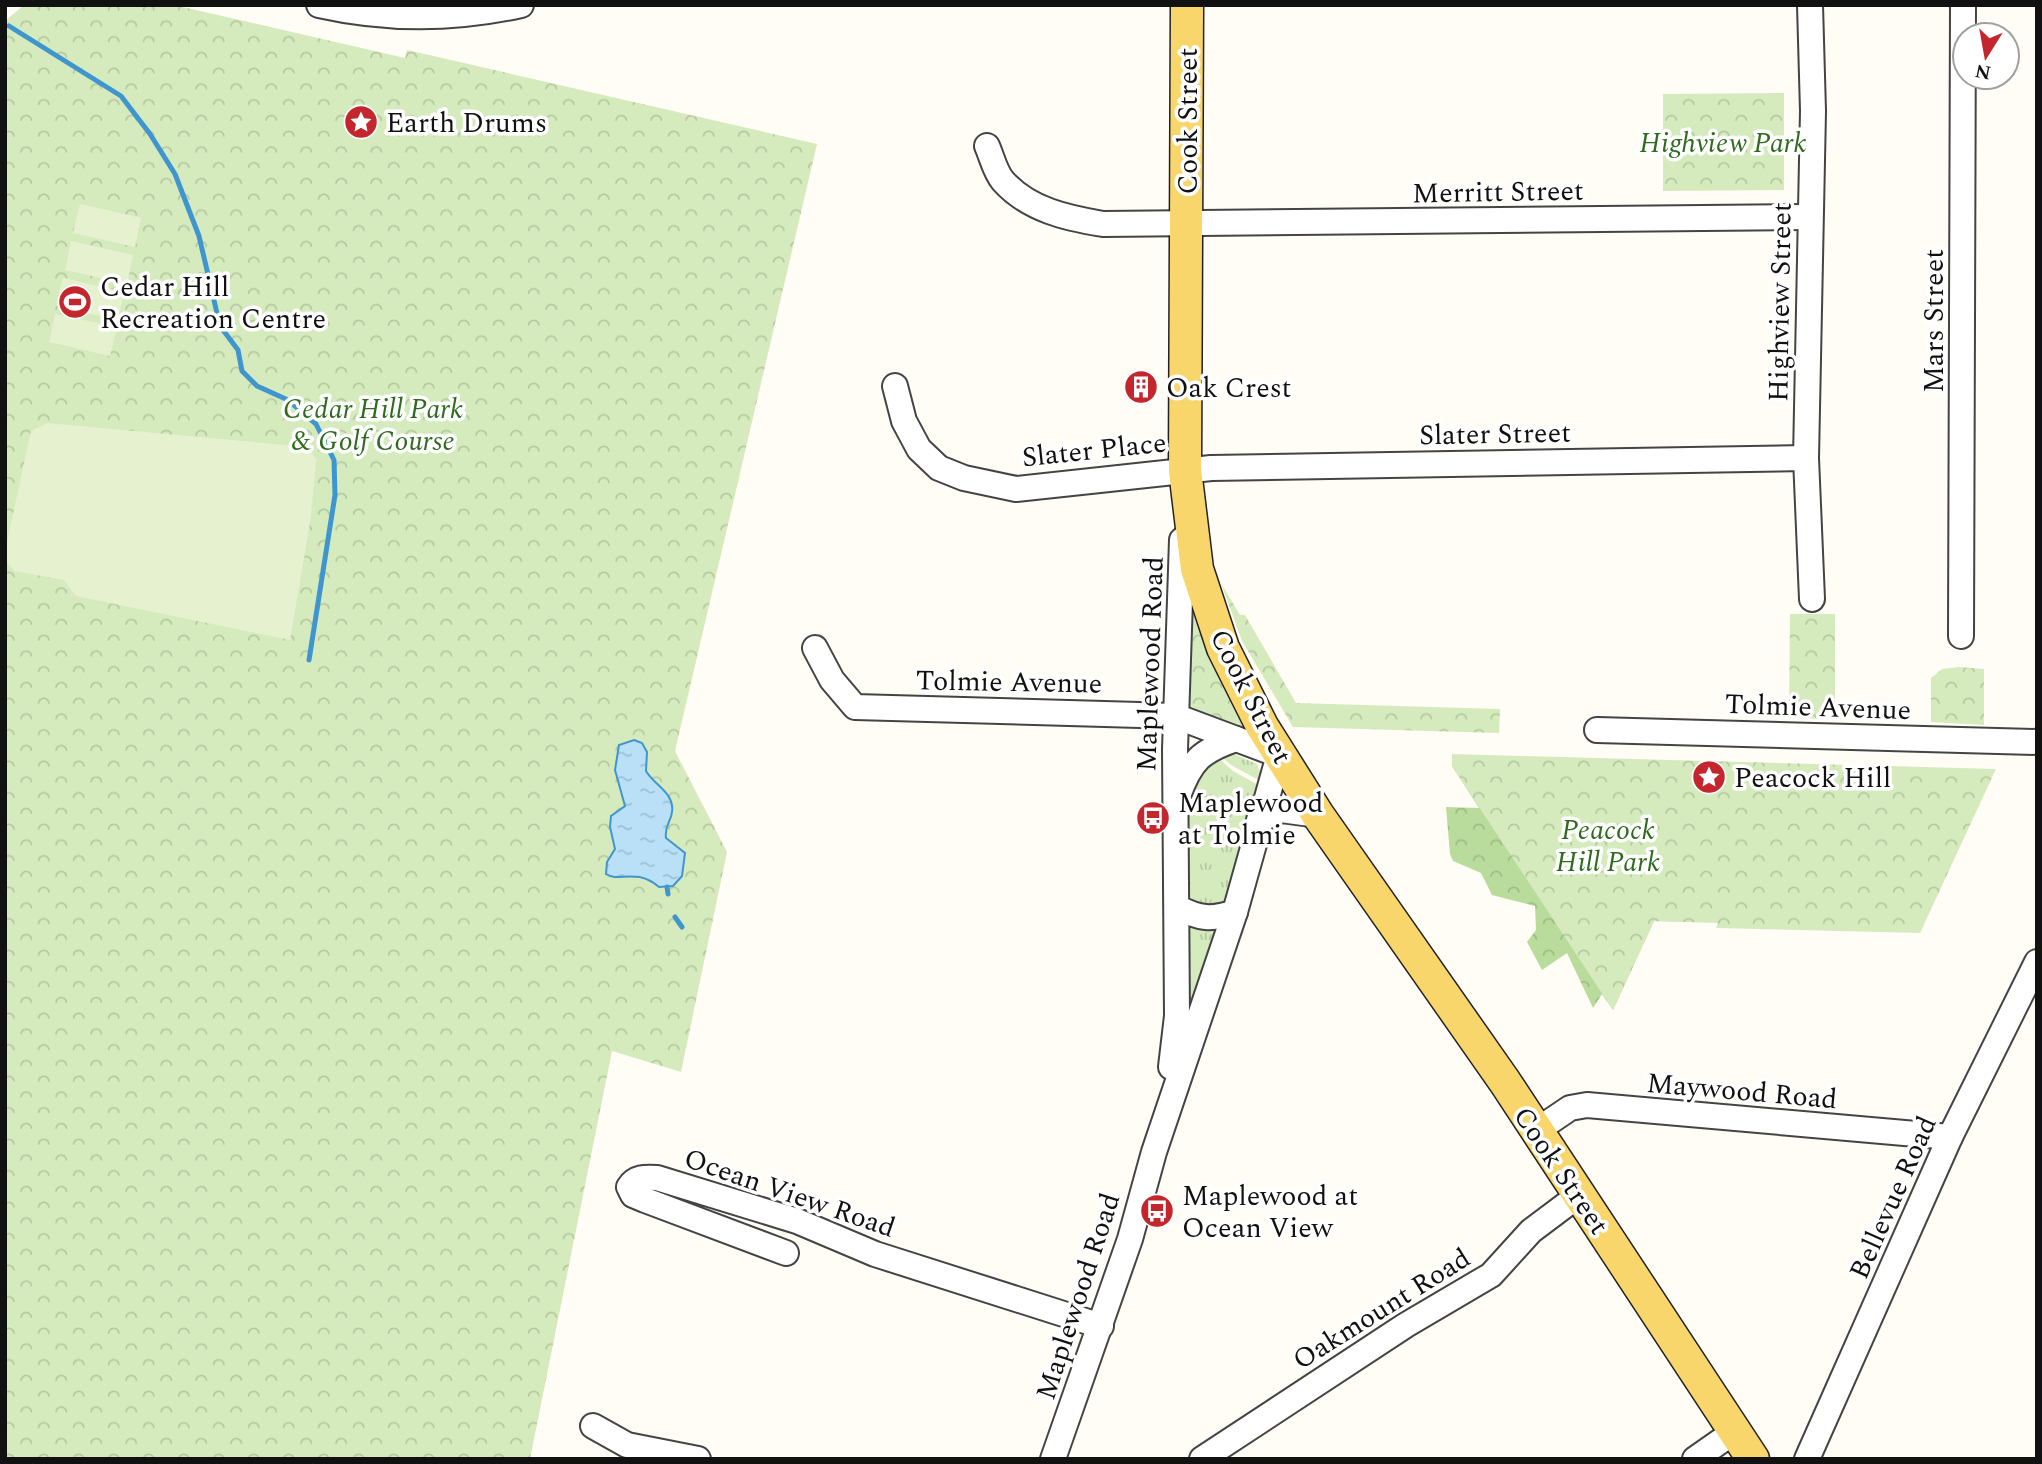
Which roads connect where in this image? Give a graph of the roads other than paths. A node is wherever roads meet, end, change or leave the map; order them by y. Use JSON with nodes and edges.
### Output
{"nodes":[{"id":1,"x":318,"y":5,"type":"edge"},
{"id":2,"x":521,"y":5,"type":"edge"},
{"id":3,"x":1810,"y":5,"type":"edge"},
{"id":4,"x":1963,"y":5,"type":"edge"},
{"id":5,"x":1180,"y":13,"type":"edge"},
{"id":6,"x":987,"y":146,"type":"dead end"},
{"id":7,"x":1810,"y":217,"type":"junction"},
{"id":8,"x":1187,"y":225,"type":"junction"},
{"id":9,"x":895,"y":386,"type":"dead end"},
{"id":10,"x":1806,"y":458,"type":"junction"},
{"id":11,"x":1185,"y":470,"type":"junction"},
{"id":12,"x":1812,"y":599,"type":"dead end"},
{"id":13,"x":1961,"y":636,"type":"dead end"},
{"id":14,"x":815,"y":648,"type":"dead end"},
{"id":15,"x":1129,"y":712,"type":"junction"},
{"id":16,"x":1175,"y":716,"type":"junction"},
{"id":17,"x":1597,"y":730,"type":"dead end"},
{"id":18,"x":1236,"y":739,"type":"junction"},
{"id":19,"x":2037,"y":743,"type":"edge"},
{"id":20,"x":1175,"y":749,"type":"junction"},
{"id":21,"x":1279,"y":755,"type":"junction"},
{"id":22,"x":1175,"y":803,"type":"junction"},
{"id":23,"x":1318,"y":815,"type":"junction"},
{"id":24,"x":1259,"y":820,"type":"junction"},
{"id":25,"x":1177,"y":907,"type":"junction"},
{"id":26,"x":1235,"y":912,"type":"junction"},
{"id":27,"x":2037,"y":962,"type":"edge"},
{"id":28,"x":1536,"y":1131,"type":"junction"},
{"id":29,"x":1950,"y":1137,"type":"junction"},
{"id":30,"x":1154,"y":1152,"type":"junction"},
{"id":31,"x":1579,"y":1195,"type":"junction"},
{"id":32,"x":786,"y":1254,"type":"dead end"},
{"id":33,"x":1101,"y":1326,"type":"junction"},
{"id":34,"x":593,"y":1426,"type":"dead end"},
{"id":35,"x":1735,"y":1431,"type":"junction"},
{"id":36,"x":698,"y":1459,"type":"edge"},
{"id":37,"x":1054,"y":1459,"type":"edge"},
{"id":38,"x":1202,"y":1459,"type":"edge"},
{"id":39,"x":1695,"y":1459,"type":"edge"},
{"id":40,"x":1753,"y":1459,"type":"edge"},
{"id":41,"x":1807,"y":1459,"type":"edge"}],
"edges":[{"from":1,"to":2,"type":"street"},
{"from":3,"to":7,"type":"street","name":"Highview Street"},
{"from":4,"to":13,"type":"street","name":"Mars Street"},
{"from":5,"to":8,"type":"main road","name":"Cook Street"},
{"from":6,"to":8,"type":"street","name":"Merritt Street"},
{"from":7,"to":8,"type":"street","name":"Merritt Street"},
{"from":7,"to":10,"type":"street","name":"Highview Street"},
{"from":8,"to":11,"type":"main road","name":"Cook Street"},
{"from":9,"to":11,"type":"street","name":"Slater Place"},
{"from":10,"to":11,"type":"street","name":"Slater Street"},
{"from":10,"to":12,"type":"street","name":"Highview Street"},
{"from":11,"to":16,"type":"street","name":"Maplewood Road"},
{"from":11,"to":21,"type":"main road","name":"Cook Street"},
{"from":14,"to":15,"type":"street","name":"Tolmie Avenue"},
{"from":15,"to":16,"type":"street","name":"Tolmie Avenue"},
{"from":15,"to":20,"type":"street"},
{"from":16,"to":18,"type":"street","name":"Tolmie Avenue"},
{"from":16,"to":20,"type":"street","name":"Maplewood Road"},
{"from":17,"to":19,"type":"street","name":"Tolmie Avenue"},
{"from":18,"to":21,"type":"street","name":"Tolmie Avenue"},
{"from":18,"to":22,"type":"street"},
{"from":20,"to":22,"type":"street","name":"Maplewood Road"},
{"from":21,"to":23,"type":"main road","name":"Cook Street"},
{"from":21,"to":24,"type":"street","name":"Maplewood Road"},
{"from":22,"to":25,"type":"street","name":"Maplewood Road"},
{"from":23,"to":24,"type":"street"},
{"from":23,"to":28,"type":"main road","name":"Cook Street"},
{"from":24,"to":26,"type":"street","name":"Maplewood Road"},
{"from":25,"to":26,"type":"street"},
{"from":25,"to":30,"type":"street","name":"Maplewood Road"},
{"from":26,"to":30,"type":"street","name":"Maplewood Road"},
{"from":27,"to":29,"type":"street","name":"Bellevue Road"},
{"from":28,"to":29,"type":"street","name":"Maywood Road"},
{"from":28,"to":31,"type":"main road","name":"Cook Street"},
{"from":29,"to":41,"type":"street","name":"Bellevue Road"},
{"from":30,"to":33,"type":"street","name":"Maplewood Road"},
{"from":31,"to":35,"type":"main road","name":"Cook Street"},
{"from":31,"to":38,"type":"street","name":"Oakmount Road"},
{"from":32,"to":33,"type":"street","name":"Ocean View Road"},
{"from":33,"to":37,"type":"street","name":"Maplewood Road"},
{"from":34,"to":36,"type":"street"},
{"from":35,"to":39,"type":"street"},
{"from":35,"to":40,"type":"main road","name":"Cook Street"}]}
